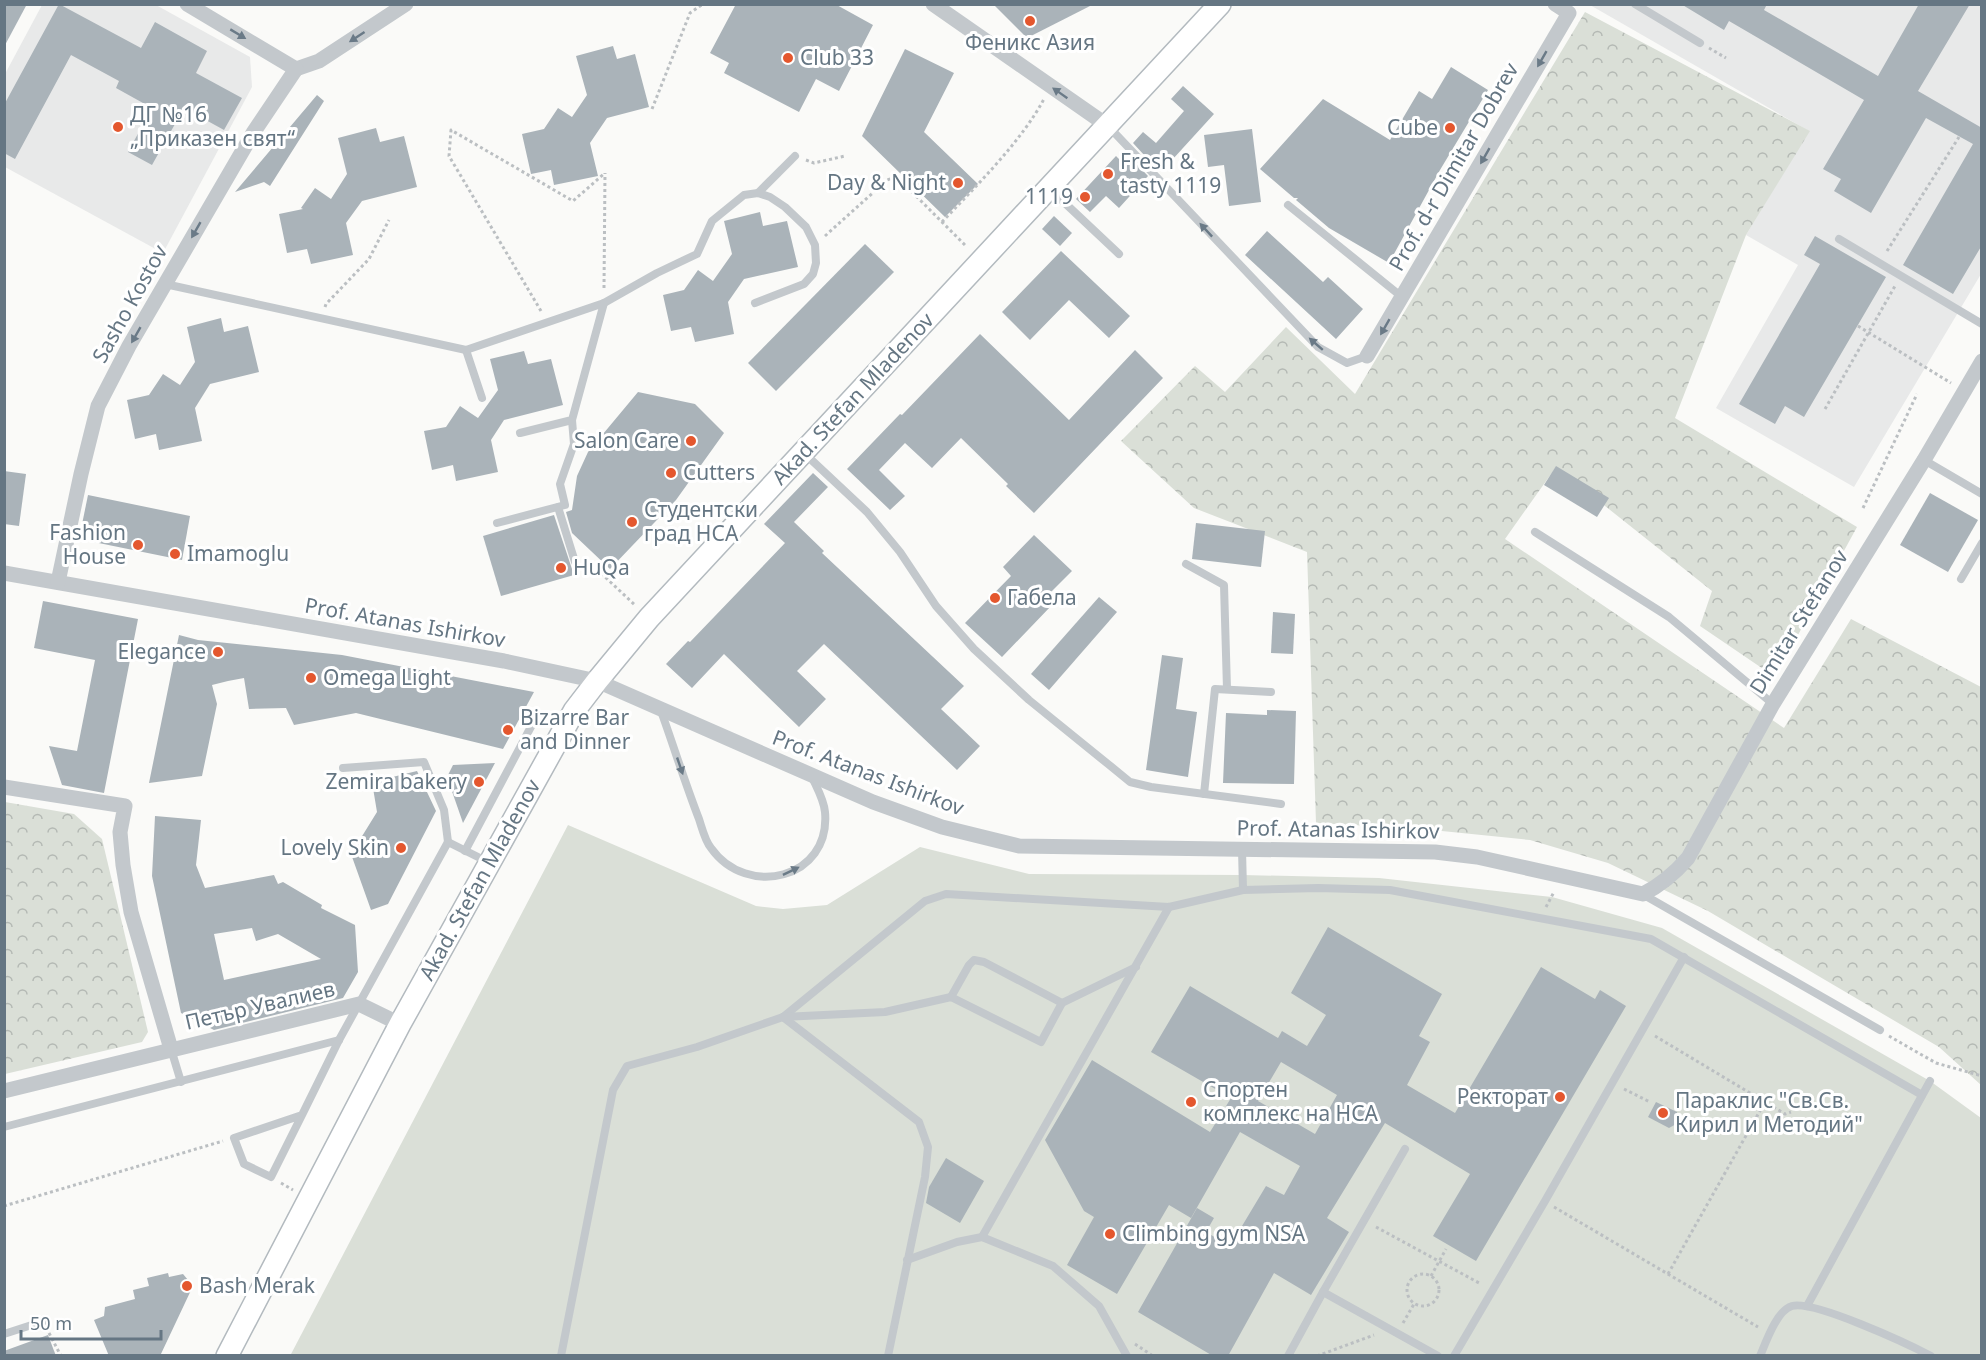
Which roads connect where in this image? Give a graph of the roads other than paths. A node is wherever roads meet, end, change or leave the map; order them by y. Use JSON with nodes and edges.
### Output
{"nodes":[{"id":1,"x":187,"y":4,"type":"edge"},
{"id":2,"x":406,"y":4,"type":"edge"},
{"id":3,"x":933,"y":4,"type":"edge"},
{"id":4,"x":1220,"y":4,"type":"edge"},
{"id":5,"x":1555,"y":4,"type":"edge"},
{"id":6,"x":1635,"y":4,"type":"edge"},
{"id":7,"x":1700,"y":43,"type":"road end"},
{"id":8,"x":296,"y":69,"type":"junction"},
{"id":9,"x":1108,"y":126,"type":"junction"},
{"id":10,"x":795,"y":156,"type":"road end"},
{"id":11,"x":1049,"y":189,"type":"junction"},
{"id":12,"x":758,"y":193,"type":"junction"},
{"id":13,"x":1288,"y":205,"type":"dead end"},
{"id":14,"x":1839,"y":239,"type":"dead end"},
{"id":15,"x":1119,"y":254,"type":"dead end"},
{"id":16,"x":165,"y":284,"type":"junction"},
{"id":17,"x":1402,"y":297,"type":"junction"},
{"id":18,"x":604,"y":303,"type":"junction"},
{"id":19,"x":755,"y":303,"type":"dead end"},
{"id":20,"x":1982,"y":324,"type":"edge"},
{"id":21,"x":466,"y":350,"type":"junction"},
{"id":22,"x":1368,"y":356,"type":"joint"},
{"id":23,"x":1982,"y":361,"type":"edge"},
{"id":24,"x":482,"y":398,"type":"dead end"},
{"id":25,"x":572,"y":420,"type":"junction"},
{"id":26,"x":520,"y":433,"type":"dead end"},
{"id":27,"x":803,"y":452,"type":"junction"},
{"id":28,"x":1924,"y":460,"type":"junction"},
{"id":29,"x":1982,"y":494,"type":"edge"},
{"id":30,"x":558,"y":507,"type":"junction"},
{"id":31,"x":497,"y":523,"type":"dead end"},
{"id":32,"x":1534,"y":532,"type":"dead end"},
{"id":33,"x":1982,"y":543,"type":"edge"},
{"id":34,"x":575,"y":562,"type":"dead end"},
{"id":35,"x":1186,"y":564,"type":"dead end"},
{"id":36,"x":4,"y":573,"type":"edge"},
{"id":37,"x":1961,"y":579,"type":"dead end"},
{"id":38,"x":58,"y":582,"type":"junction"},
{"id":39,"x":597,"y":681,"type":"junction"},
{"id":40,"x":1227,"y":689,"type":"junction"},
{"id":41,"x":1271,"y":692,"type":"dead end"},
{"id":42,"x":1773,"y":704,"type":"junction"},
{"id":43,"x":661,"y":710,"type":"junction"},
{"id":44,"x":534,"y":721,"type":"dead end"},
{"id":45,"x":343,"y":768,"type":"dead end"},
{"id":46,"x":812,"y":776,"type":"junction"},
{"id":47,"x":4,"y":788,"type":"edge"},
{"id":48,"x":1204,"y":794,"type":"junction"},
{"id":49,"x":1281,"y":804,"type":"dead end"},
{"id":50,"x":448,"y":842,"type":"junction"},
{"id":51,"x":1242,"y":849,"type":"junction"},
{"id":52,"x":465,"y":851,"type":"junction"},
{"id":53,"x":489,"y":862,"type":"junction"},
{"id":54,"x":1243,"y":890,"type":"junction"},
{"id":55,"x":1643,"y":894,"type":"junction"},
{"id":56,"x":1169,"y":907,"type":"junction"},
{"id":57,"x":1684,"y":957,"type":"junction"},
{"id":58,"x":1136,"y":967,"type":"junction"},
{"id":59,"x":951,"y":997,"type":"junction"},
{"id":60,"x":1062,"y":1003,"type":"junction"},
{"id":61,"x":359,"y":1004,"type":"junction"},
{"id":62,"x":783,"y":1017,"type":"junction"},
{"id":63,"x":399,"y":1024,"type":"junction"},
{"id":64,"x":1880,"y":1030,"type":"road end"},
{"id":65,"x":339,"y":1040,"type":"junction"},
{"id":66,"x":171,"y":1049,"type":"junction"},
{"id":67,"x":1930,"y":1081,"type":"dead end"},
{"id":68,"x":181,"y":1082,"type":"junction"},
{"id":69,"x":4,"y":1091,"type":"edge"},
{"id":70,"x":1922,"y":1095,"type":"junction"},
{"id":71,"x":302,"y":1115,"type":"junction"},
{"id":72,"x":4,"y":1127,"type":"edge"},
{"id":73,"x":1405,"y":1149,"type":"dead end"},
{"id":74,"x":982,"y":1237,"type":"junction"},
{"id":75,"x":907,"y":1260,"type":"junction"},
{"id":76,"x":1323,"y":1292,"type":"junction"},
{"id":77,"x":1807,"y":1306,"type":"junction"},
{"id":78,"x":44,"y":1321,"type":"road end"},
{"id":79,"x":4,"y":1334,"type":"edge"},
{"id":80,"x":227,"y":1356,"type":"edge"},
{"id":81,"x":561,"y":1356,"type":"edge"},
{"id":82,"x":888,"y":1356,"type":"edge"},
{"id":83,"x":1127,"y":1356,"type":"edge"},
{"id":84,"x":1288,"y":1356,"type":"edge"},
{"id":85,"x":1438,"y":1356,"type":"edge"},
{"id":86,"x":1454,"y":1356,"type":"edge"},
{"id":87,"x":1760,"y":1356,"type":"edge"},
{"id":88,"x":1931,"y":1356,"type":"edge"}],
"edges":[{"from":1,"to":8,"type":"street","one_way":true},
{"from":2,"to":8,"type":"street","one_way":true},
{"from":9,"to":3,"type":"street","one_way":true},
{"from":4,"to":9,"type":"street","name":"Akad. Stefan Mladenov"},
{"from":5,"to":17,"type":"street","name":"Prof. d-r Dimitar Dobrev","one_way":true},
{"from":6,"to":7,"type":"lane"},
{"from":8,"to":16,"type":"street","name":"Sasho Kostov","one_way":true},
{"from":9,"to":11,"type":"street","name":"Akad. Stefan Mladenov"},
{"from":22,"to":9,"type":"lane","one_way":true},
{"from":10,"to":12,"type":"lane"},
{"from":11,"to":15,"type":"lane"},
{"from":11,"to":27,"type":"street","name":"Akad. Stefan Mladenov"},
{"from":12,"to":18,"type":"lane"},
{"from":12,"to":19,"type":"lane"},
{"from":13,"to":17,"type":"lane"},
{"from":14,"to":20,"type":"lane"},
{"from":16,"to":21,"type":"lane"},
{"from":16,"to":38,"type":"street","name":"Sasho Kostov","one_way":true},
{"from":17,"to":22,"type":"street","name":"Prof. d-r Dimitar Dobrev","one_way":true},
{"from":18,"to":21,"type":"lane"},
{"from":18,"to":25,"type":"lane"},
{"from":21,"to":24,"type":"lane"},
{"from":23,"to":28,"type":"street","name":"Dimitar Stefanov"},
{"from":25,"to":26,"type":"lane"},
{"from":25,"to":30,"type":"lane"},
{"from":27,"to":39,"type":"street","name":"Akad. Stefan Mladenov"},
{"from":27,"to":48,"type":"lane"},
{"from":28,"to":29,"type":"lane"},
{"from":28,"to":42,"type":"street","name":"Dimitar Stefanov"},
{"from":30,"to":31,"type":"lane"},
{"from":30,"to":34,"type":"lane"},
{"from":32,"to":42,"type":"lane"},
{"from":33,"to":37,"type":"lane"},
{"from":35,"to":40,"type":"lane"},
{"from":36,"to":38,"type":"street","name":"Prof. Atanas Ishirkov"},
{"from":38,"to":39,"type":"street","name":"Prof. Atanas Ishirkov"},
{"from":39,"to":43,"type":"street","name":"Prof. Atanas Ishirkov"},
{"from":39,"to":53,"type":"street","name":"Akad. Stefan Mladenov"},
{"from":40,"to":41,"type":"lane"},
{"from":40,"to":48,"type":"lane"},
{"from":42,"to":55,"type":"street","name":"Dimitar Stefanov"},
{"from":43,"to":46,"type":"street","name":"Prof. Atanas Ishirkov"},
{"from":43,"to":46,"type":"lane","one_way":true},
{"from":44,"to":52,"type":"lane"},
{"from":45,"to":50,"type":"lane"},
{"from":46,"to":51,"type":"street","name":"Prof. Atanas Ishirkov"},
{"from":47,"to":66,"type":"street"},
{"from":48,"to":49,"type":"lane"},
{"from":50,"to":52,"type":"lane"},
{"from":50,"to":61,"type":"lane"},
{"from":51,"to":54,"type":"lane"},
{"from":51,"to":55,"type":"street","name":"Prof. Atanas Ishirkov"},
{"from":52,"to":53,"type":"lane"},
{"from":53,"to":63,"type":"street","name":"Akad. Stefan Mladenov"},
{"from":54,"to":56,"type":"lane"},
{"from":54,"to":57,"type":"lane"},
{"from":55,"to":64,"type":"lane","name":"Prof. Atanas Ishirkov"},
{"from":56,"to":58,"type":"lane"},
{"from":56,"to":62,"type":"lane"},
{"from":57,"to":70,"type":"lane"},
{"from":57,"to":86,"type":"lane"},
{"from":58,"to":60,"type":"lane"},
{"from":58,"to":74,"type":"lane"},
{"from":59,"to":60,"type":"lane"},
{"from":59,"to":60,"type":"lane"},
{"from":59,"to":62,"type":"lane"},
{"from":61,"to":63,"type":"street"},
{"from":61,"to":65,"type":"lane"},
{"from":61,"to":66,"type":"street","name":"Петър Увалиев"},
{"from":62,"to":75,"type":"lane"},
{"from":62,"to":81,"type":"lane"},
{"from":63,"to":80,"type":"street","name":"Akad. Stefan Mladenov"},
{"from":65,"to":68,"type":"lane"},
{"from":65,"to":71,"type":"lane"},
{"from":66,"to":68,"type":"lane"},
{"from":66,"to":69,"type":"street","name":"Петър Увалиев"},
{"from":67,"to":70,"type":"lane"},
{"from":68,"to":72,"type":"lane"},
{"from":70,"to":77,"type":"lane"},
{"from":71,"to":71,"type":"lane"},
{"from":73,"to":76,"type":"lane"},
{"from":74,"to":75,"type":"lane"},
{"from":74,"to":83,"type":"lane"},
{"from":75,"to":82,"type":"lane"},
{"from":76,"to":84,"type":"lane"},
{"from":76,"to":85,"type":"lane"},
{"from":77,"to":87,"type":"lane"},
{"from":77,"to":88,"type":"lane"},
{"from":78,"to":79,"type":"lane"}]}
